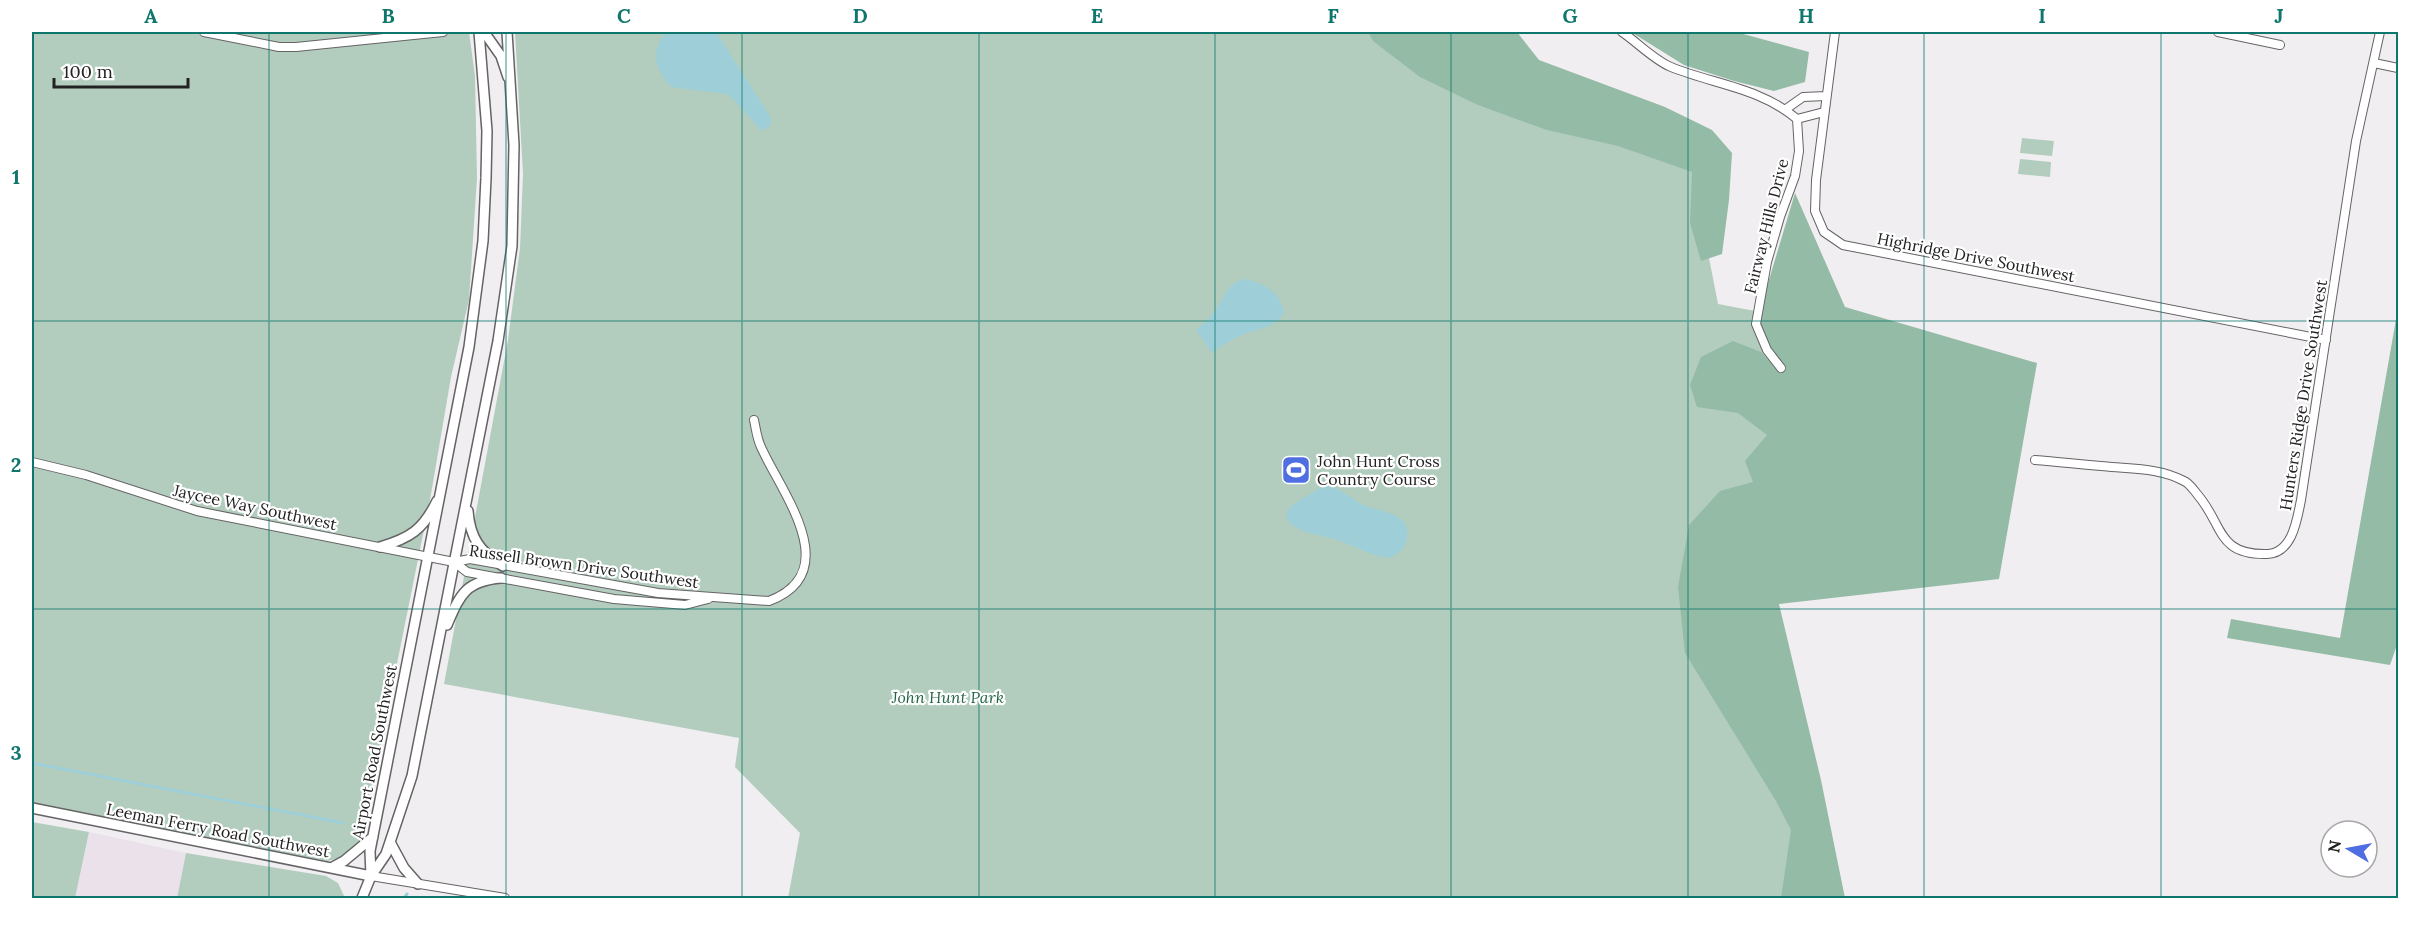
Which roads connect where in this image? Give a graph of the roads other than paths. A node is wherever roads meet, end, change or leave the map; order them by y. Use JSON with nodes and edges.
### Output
{"nodes":[{"id":1,"x":204,"y":32,"type":"edge"},
{"id":2,"x":443,"y":32,"type":"edge"},
{"id":3,"x":479,"y":32,"type":"edge"},
{"id":4,"x":484,"y":32,"type":"edge"},
{"id":5,"x":507,"y":32,"type":"edge"},
{"id":6,"x":1622,"y":32,"type":"edge"},
{"id":7,"x":1835,"y":32,"type":"edge"},
{"id":8,"x":2218,"y":32,"type":"edge"},
{"id":9,"x":2380,"y":32,"type":"edge"},
{"id":10,"x":2280,"y":45,"type":"dead end"},
{"id":11,"x":2374,"y":63,"type":"junction"},
{"id":12,"x":2398,"y":68,"type":"edge"},
{"id":13,"x":512,"y":88,"type":"junction"},
{"id":14,"x":1826,"y":96,"type":"junction"},
{"id":15,"x":1786,"y":109,"type":"junction"},
{"id":16,"x":1824,"y":112,"type":"junction"},
{"id":17,"x":1797,"y":119,"type":"junction"},
{"id":18,"x":2326,"y":340,"type":"junction"},
{"id":19,"x":1781,"y":368,"type":"dead end"},
{"id":20,"x":754,"y":420,"type":"dead end"},
{"id":21,"x":2035,"y":460,"type":"dead end"},
{"id":22,"x":32,"y":462,"type":"edge"},
{"id":23,"x":442,"y":490,"type":"junction"},
{"id":24,"x":468,"y":494,"type":"junction"},
{"id":25,"x":380,"y":547,"type":"junction"},
{"id":26,"x":429,"y":557,"type":"junction"},
{"id":27,"x":441,"y":559,"type":"joint"},
{"id":28,"x":454,"y":562,"type":"junction"},
{"id":29,"x":503,"y":566,"type":"junction"},
{"id":30,"x":501,"y":578,"type":"junction"},
{"id":31,"x":710,"y":598,"type":"junction"},
{"id":32,"x":441,"y":638,"type":"junction"},
{"id":33,"x":32,"y":808,"type":"edge"},
{"id":34,"x":373,"y":837,"type":"junction"},
{"id":35,"x":390,"y":843,"type":"junction"},
{"id":36,"x":331,"y":868,"type":"junction"},
{"id":37,"x":371,"y":876,"type":"junction"},
{"id":38,"x":418,"y":884,"type":"junction"},
{"id":39,"x":362,"y":898,"type":"edge"},
{"id":40,"x":505,"y":898,"type":"edge"}],
"edges":[{"from":1,"to":2,"type":"street"},
{"from":3,"to":23,"type":"street","name":"Airport Road Southwest"},
{"from":4,"to":13,"type":"street"},
{"from":5,"to":13,"type":"street","name":"Airport Road Southwest"},
{"from":6,"to":15,"type":"street"},
{"from":7,"to":14,"type":"street","name":"Highridge Drive Southwest"},
{"from":8,"to":10,"type":"street"},
{"from":9,"to":11,"type":"street","name":"Hunters Ridge Drive Southwest"},
{"from":11,"to":12,"type":"street"},
{"from":11,"to":18,"type":"street","name":"Hunters Ridge Drive Southwest"},
{"from":13,"to":24,"type":"street","name":"Airport Road Southwest"},
{"from":14,"to":15,"type":"street"},
{"from":14,"to":16,"type":"street","name":"Highridge Drive Southwest"},
{"from":15,"to":17,"type":"street"},
{"from":16,"to":17,"type":"street"},
{"from":16,"to":18,"type":"street","name":"Highridge Drive Southwest"},
{"from":17,"to":19,"type":"street","name":"Fairway Hills Drive"},
{"from":18,"to":21,"type":"street","name":"Hunters Ridge Drive Southwest"},
{"from":20,"to":31,"type":"street","name":"Russell Brown Drive Southwest"},
{"from":22,"to":25,"type":"street","name":"Jaycee Way Southwest"},
{"from":23,"to":25,"type":"street"},
{"from":23,"to":26,"type":"street","name":"Airport Road Southwest"},
{"from":24,"to":28,"type":"street","name":"Airport Road Southwest"},
{"from":24,"to":29,"type":"street"},
{"from":25,"to":26,"type":"street","name":"Jaycee Way Southwest"},
{"from":26,"to":27,"type":"street","name":"Jaycee Way Southwest"},
{"from":26,"to":34,"type":"street","name":"Airport Road Southwest"},
{"from":27,"to":28,"type":"street","name":"Russell Brown Drive Southwest"},
{"from":28,"to":29,"type":"street","name":"Russell Brown Drive Southwest"},
{"from":28,"to":30,"type":"street","name":"Russell Brown Drive Southwest"},
{"from":28,"to":32,"type":"street","name":"Airport Road Southwest"},
{"from":29,"to":31,"type":"street","name":"Russell Brown Drive Southwest"},
{"from":30,"to":31,"type":"street","name":"Russell Brown Drive Southwest"},
{"from":30,"to":32,"type":"street"},
{"from":32,"to":35,"type":"street","name":"Airport Road Southwest"},
{"from":33,"to":36,"type":"street","name":"Leeman Ferry Road Southwest"},
{"from":34,"to":36,"type":"street"},
{"from":34,"to":37,"type":"street","name":"Airport Road Southwest"},
{"from":35,"to":37,"type":"street","name":"Airport Road Southwest"},
{"from":35,"to":38,"type":"street"},
{"from":36,"to":37,"type":"street","name":"Leeman Ferry Road Southwest"},
{"from":37,"to":38,"type":"street","name":"Leeman Ferry Road Southwest"},
{"from":37,"to":39,"type":"street"},
{"from":38,"to":40,"type":"street","name":"Leeman Ferry Road Southwest"}]}
